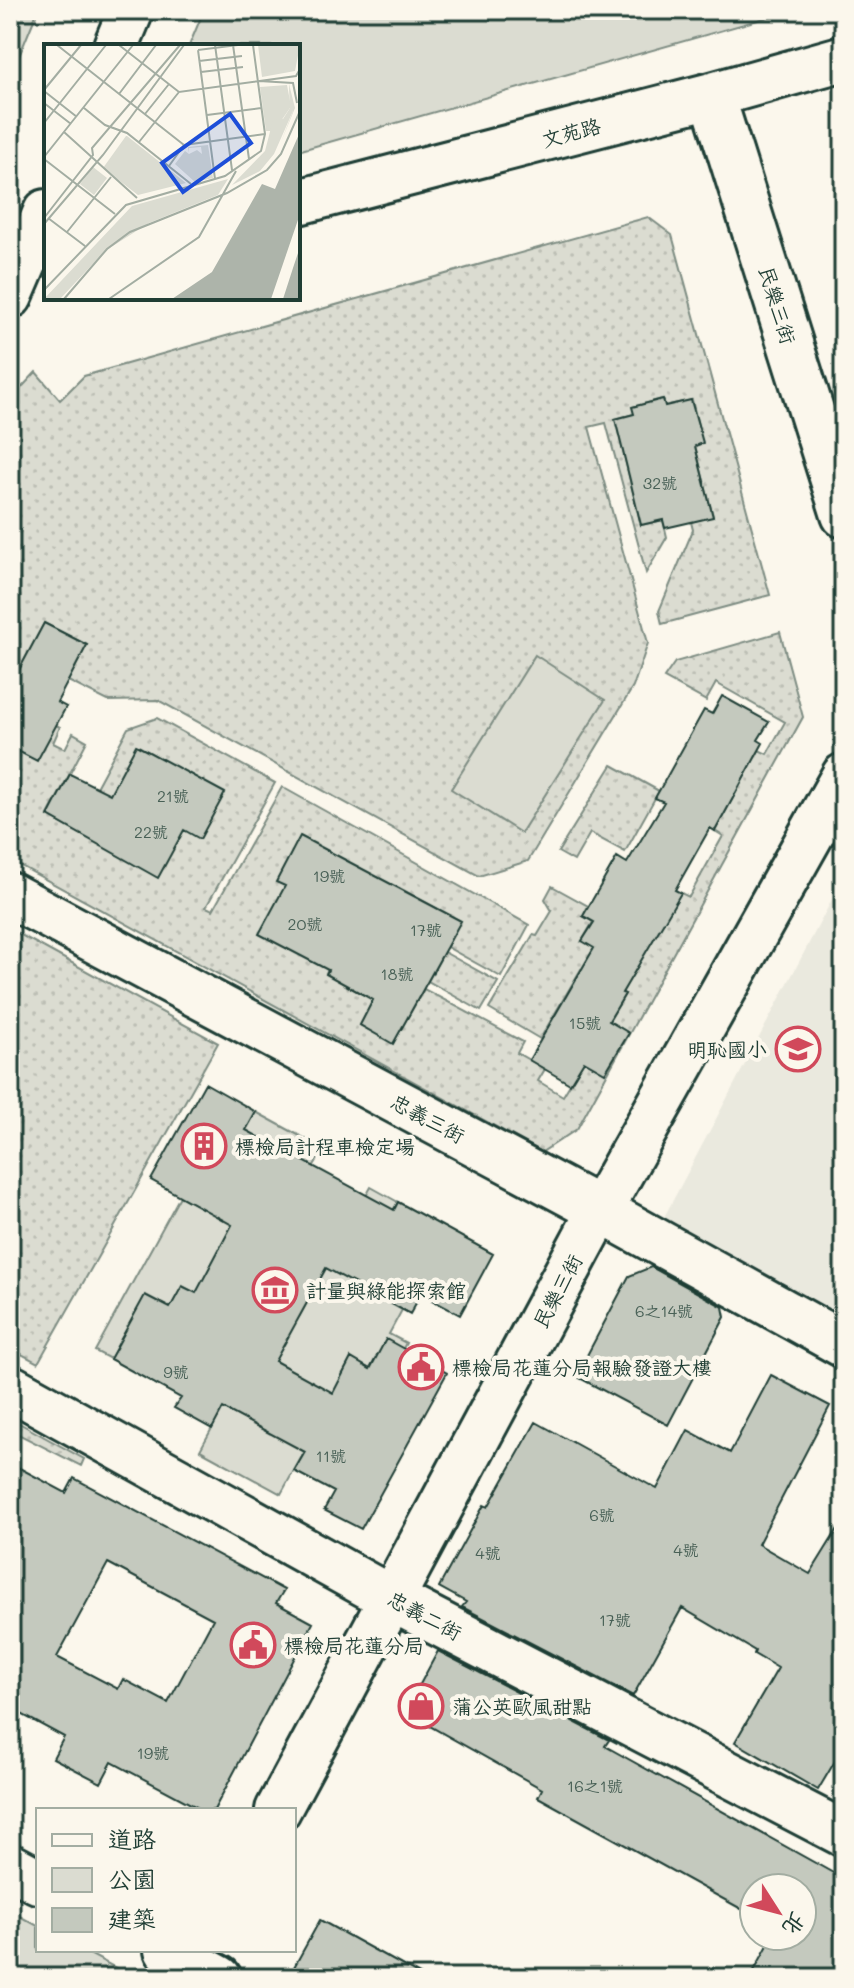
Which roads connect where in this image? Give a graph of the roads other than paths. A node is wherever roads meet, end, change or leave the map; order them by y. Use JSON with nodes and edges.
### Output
{"nodes":[{"id":1,"x":131,"y":10,"type":"edge"},
{"id":2,"x":117,"y":44,"type":"edge"},
{"id":3,"x":844,"y":58,"type":"edge"},
{"id":4,"x":712,"y":95,"type":"junction"},
{"id":5,"x":300,"y":201,"type":"edge"},
{"id":6,"x":44,"y":218,"type":"edge"},
{"id":7,"x":25,"y":279,"type":"edge"},
{"id":8,"x":844,"y":515,"type":"edge"},
{"id":9,"x":844,"y":776,"type":"edge"},
{"id":10,"x":10,"y":895,"type":"edge"},
{"id":11,"x":600,"y":1210,"type":"junction"},
{"id":12,"x":844,"y":1345,"type":"edge"},
{"id":13,"x":10,"y":1387,"type":"edge"},
{"id":14,"x":392,"y":1599,"type":"junction"},
{"id":15,"x":279,"y":1808,"type":"edge"},
{"id":16,"x":844,"y":1834,"type":"edge"},
{"id":17,"x":10,"y":1866,"type":"edge"},
{"id":18,"x":36,"y":1880,"type":"edge"}],
"edges":[{"from":1,"to":2,"type":"street"},
{"from":3,"to":4,"type":"street","name":"文苑路"},
{"from":4,"to":5,"type":"street","name":"文苑路"},
{"from":4,"to":8,"type":"street","name":"民樂三街"},
{"from":6,"to":7,"type":"street"},
{"from":9,"to":11,"type":"street","name":"民樂三街"},
{"from":10,"to":11,"type":"street","name":"忠義三街"},
{"from":11,"to":12,"type":"street","name":"忠義三街"},
{"from":11,"to":14,"type":"street","name":"民樂三街"},
{"from":13,"to":14,"type":"street","name":"忠義二街"},
{"from":14,"to":15,"type":"street","name":"民樂三街"},
{"from":14,"to":16,"type":"street","name":"忠義二街"},
{"from":17,"to":18,"type":"street"}]}
